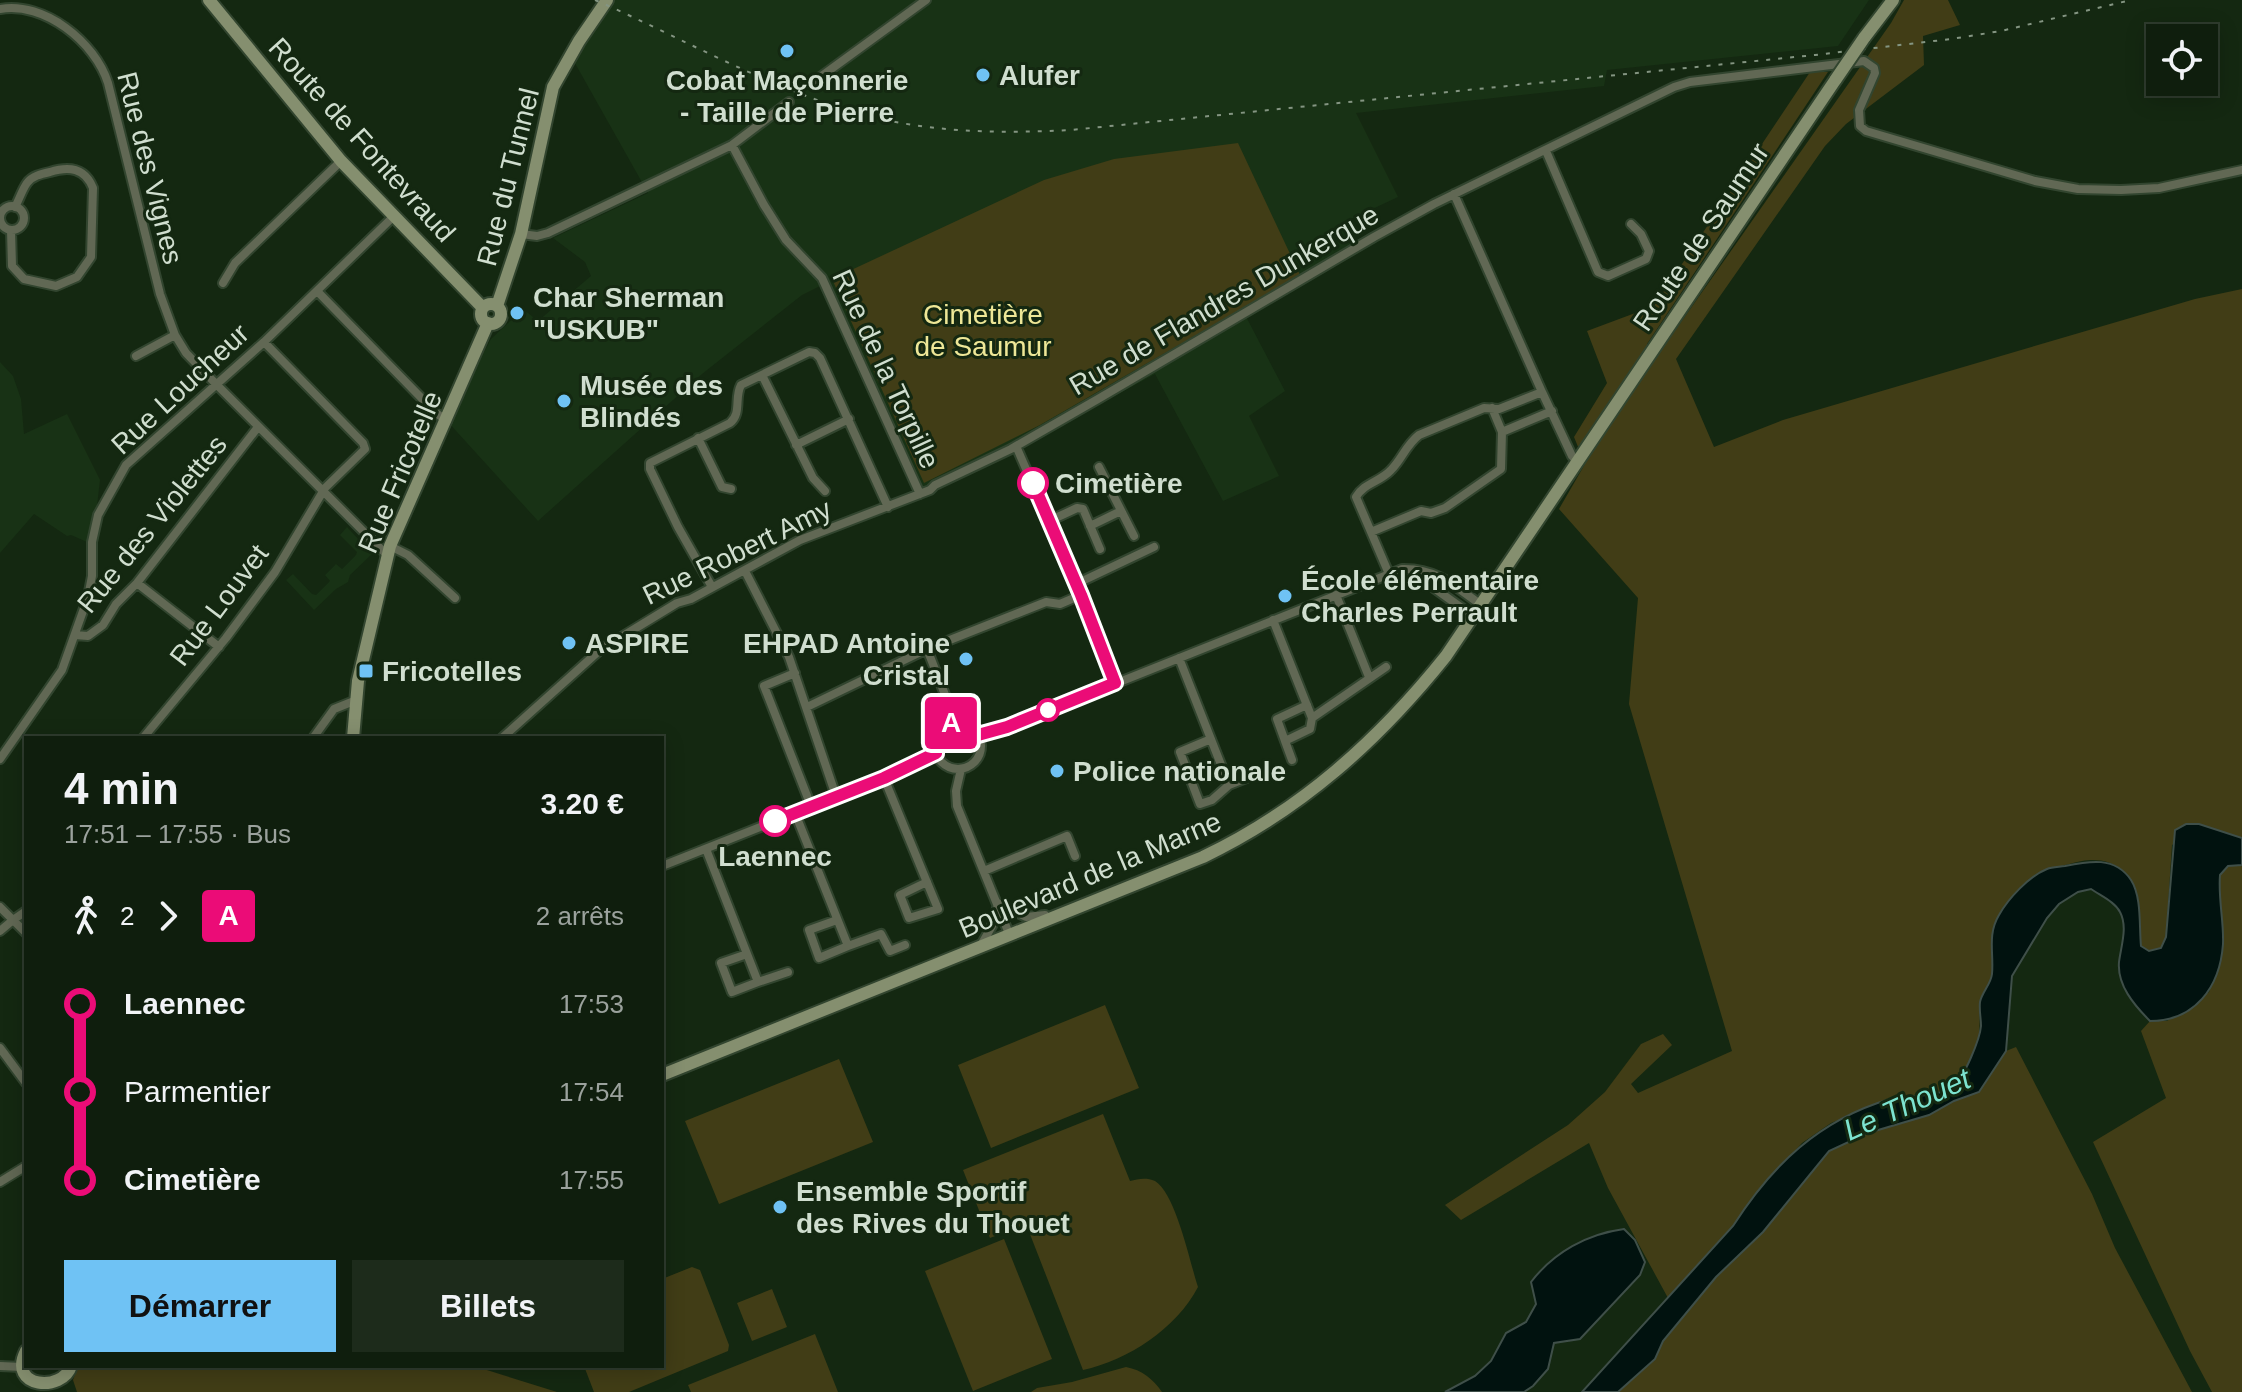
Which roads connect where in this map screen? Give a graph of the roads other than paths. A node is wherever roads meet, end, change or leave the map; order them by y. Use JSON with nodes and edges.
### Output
{"nodes":[{"id":1,"x":209,"y":0,"type":"edge"},
{"id":2,"x":607,"y":0,"type":"edge"},
{"id":3,"x":616,"y":0,"type":"edge"},
{"id":4,"x":926,"y":0,"type":"edge"},
{"id":5,"x":1890,"y":0,"type":"edge"},
{"id":6,"x":0,"y":9,"type":"edge"},
{"id":7,"x":568,"y":60,"type":"junction"},
{"id":8,"x":812,"y":83,"type":"dead end"},
{"id":9,"x":789,"y":102,"type":"dead end"},
{"id":10,"x":732,"y":145,"type":"junction"},
{"id":11,"x":1546,"y":151,"type":"junction"},
{"id":12,"x":341,"y":161,"type":"junction"},
{"id":13,"x":2242,"y":170,"type":"edge"},
{"id":14,"x":1454,"y":194,"type":"junction"},
{"id":15,"x":15,"y":207,"type":"junction"},
{"id":16,"x":394,"y":216,"type":"junction"},
{"id":17,"x":0,"y":218,"type":"edge"},
{"id":18,"x":1631,"y":224,"type":"dead end"},
{"id":19,"x":11,"y":230,"type":"junction"},
{"id":20,"x":521,"y":234,"type":"junction"},
{"id":21,"x":223,"y":283,"type":"dead end"},
{"id":22,"x":317,"y":291,"type":"junction"},
{"id":23,"x":497,"y":306,"type":"junction"},
{"id":24,"x":483,"y":308,"type":"junction"},
{"id":25,"x":488,"y":323,"type":"junction"},
{"id":26,"x":175,"y":335,"type":"junction"},
{"id":27,"x":264,"y":342,"type":"junction"},
{"id":28,"x":136,"y":356,"type":"dead end"},
{"id":29,"x":762,"y":375,"type":"junction"},
{"id":30,"x":217,"y":385,"type":"junction"},
{"id":31,"x":1542,"y":392,"type":"junction"},
{"id":32,"x":1492,"y":408,"type":"junction"},
{"id":33,"x":1552,"y":411,"type":"junction"},
{"id":34,"x":849,"y":419,"type":"junction"},
{"id":35,"x":447,"y":421,"type":"junction"},
{"id":36,"x":258,"y":427,"type":"junction"},
{"id":37,"x":1502,"y":432,"type":"junction"},
{"id":38,"x":698,"y":438,"type":"junction"},
{"id":39,"x":796,"y":445,"type":"junction"},
{"id":40,"x":1016,"y":446,"type":"junction"},
{"id":41,"x":1578,"y":463,"type":"junction"},
{"id":42,"x":1099,"y":467,"type":"dead end"},
{"id":43,"x":731,"y":489,"type":"dead end"},
{"id":44,"x":825,"y":491,"type":"dead end"},
{"id":45,"x":322,"y":492,"type":"junction"},
{"id":46,"x":920,"y":494,"type":"junction"},
{"id":47,"x":888,"y":507,"type":"junction"},
{"id":48,"x":1121,"y":511,"type":"junction"},
{"id":49,"x":1049,"y":521,"type":"junction"},
{"id":50,"x":1090,"y":526,"type":"junction"},
{"id":51,"x":1371,"y":532,"type":"junction"},
{"id":52,"x":1134,"y":536,"type":"dead end"},
{"id":53,"x":1154,"y":547,"type":"dead end"},
{"id":54,"x":1100,"y":549,"type":"dead end"},
{"id":55,"x":389,"y":551,"type":"junction"},
{"id":56,"x":745,"y":571,"type":"junction"},
{"id":57,"x":1389,"y":574,"type":"junction"},
{"id":58,"x":137,"y":583,"type":"junction"},
{"id":59,"x":1076,"y":584,"type":"junction"},
{"id":60,"x":712,"y":587,"type":"junction"},
{"id":61,"x":1081,"y":595,"type":"junction"},
{"id":62,"x":1336,"y":595,"type":"junction"},
{"id":63,"x":455,"y":598,"type":"dead end"},
{"id":64,"x":1477,"y":611,"type":"junction"},
{"id":65,"x":1273,"y":620,"type":"junction"},
{"id":66,"x":75,"y":635,"type":"junction"},
{"id":67,"x":219,"y":647,"type":"junction"},
{"id":68,"x":927,"y":649,"type":"junction"},
{"id":69,"x":1179,"y":658,"type":"junction"},
{"id":70,"x":1386,"y":667,"type":"dead end"},
{"id":71,"x":795,"y":673,"type":"junction"},
{"id":72,"x":1369,"y":677,"type":"junction"},
{"id":73,"x":1115,"y":683,"type":"junction"},
{"id":74,"x":354,"y":701,"type":"junction"},
{"id":75,"x":1307,"y":705,"type":"junction"},
{"id":76,"x":807,"y":707,"type":"junction"},
{"id":77,"x":1312,"y":718,"type":"junction"},
{"id":78,"x":952,"y":723,"type":"junction"},
{"id":79,"x":978,"y":735,"type":"junction"},
{"id":80,"x":145,"y":736,"type":"edge"},
{"id":81,"x":314,"y":736,"type":"edge"},
{"id":82,"x":353,"y":736,"type":"edge"},
{"id":83,"x":504,"y":736,"type":"edge"},
{"id":84,"x":1211,"y":739,"type":"junction"},
{"id":85,"x":1285,"y":741,"type":"junction"},
{"id":86,"x":936,"y":753,"type":"junction"},
{"id":87,"x":0,"y":759,"type":"edge"},
{"id":88,"x":1292,"y":760,"type":"dead end"},
{"id":89,"x":961,"y":769,"type":"junction"},
{"id":90,"x":1259,"y":773,"type":"dead end"},
{"id":91,"x":884,"y":778,"type":"junction"},
{"id":92,"x":1229,"y":785,"type":"junction"},
{"id":93,"x":836,"y":796,"type":"junction"},
{"id":94,"x":811,"y":806,"type":"junction"},
{"id":95,"x":795,"y":813,"type":"junction"},
{"id":96,"x":706,"y":849,"type":"junction"},
{"id":97,"x":1075,"y":856,"type":"dead end"},
{"id":98,"x":664,"y":865,"type":"edge"},
{"id":99,"x":984,"y":871,"type":"junction"},
{"id":100,"x":927,"y":882,"type":"junction"},
{"id":101,"x":998,"y":903,"type":"junction"},
{"id":102,"x":0,"y":907,"type":"edge"},
{"id":103,"x":24,"y":912,"type":"edge"},
{"id":104,"x":1069,"y":912,"type":"junction"},
{"id":105,"x":13,"y":920,"type":"junction"},
{"id":106,"x":837,"y":920,"type":"junction"},
{"id":107,"x":0,"y":931,"type":"edge"},
{"id":108,"x":24,"y":931,"type":"edge"},
{"id":109,"x":1010,"y":936,"type":"junction"},
{"id":110,"x":905,"y":945,"type":"dead end"},
{"id":111,"x":848,"y":946,"type":"junction"},
{"id":112,"x":980,"y":948,"type":"junction"},
{"id":113,"x":747,"y":954,"type":"junction"},
{"id":114,"x":788,"y":972,"type":"dead end"},
{"id":115,"x":758,"y":982,"type":"junction"},
{"id":116,"x":0,"y":1048,"type":"edge"},
{"id":117,"x":664,"y":1074,"type":"edge"},
{"id":118,"x":24,"y":1080,"type":"edge"},
{"id":119,"x":24,"y":1167,"type":"edge"},
{"id":120,"x":0,"y":1182,"type":"edge"},
{"id":121,"x":24,"y":1359,"type":"edge"},
{"id":122,"x":0,"y":1366,"type":"edge"},
{"id":123,"x":22,"y":1367,"type":"junction"},
{"id":124,"x":71,"y":1368,"type":"edge"},
{"id":125,"x":30,"y":1388,"type":"edge"},
{"id":126,"x":49,"y":1391,"type":"edge"}],
"edges":[{"from":1,"to":12,"type":"main road","name":"Route de Fontevraud"},
{"from":2,"to":7,"type":"main road","name":"Rue du Tunnel"},
{"from":3,"to":7,"type":"main road","name":"Rue du Tunnel"},
{"from":4,"to":8,"type":"street"},
{"from":5,"to":41,"type":"main road","name":"Route de Saumur","bridge":true},
{"from":6,"to":26,"type":"street","name":"Rue des Vignes"},
{"from":7,"to":20,"type":"main road","name":"Rue du Tunnel"},
{"from":9,"to":10,"type":"street"},
{"from":10,"to":20,"type":"street"},
{"from":10,"to":46,"type":"street","name":"Rue de la Torpille"},
{"from":11,"to":13,"type":"street","name":"Rue de Flandres Dunkerque"},
{"from":11,"to":14,"type":"street","name":"Rue de Flandres Dunkerque"},
{"from":11,"to":18,"type":"street"},
{"from":12,"to":16,"type":"main road","name":"Route de Fontevraud"},
{"from":12,"to":21,"type":"street"},
{"from":14,"to":31,"type":"street"},
{"from":14,"to":40,"type":"street","name":"Rue de Flandres Dunkerque"},
{"from":15,"to":17,"type":"street"},
{"from":15,"to":19,"type":"street"},
{"from":15,"to":19,"type":"street"},
{"from":16,"to":22,"type":"street","name":"Rue Loucheur"},
{"from":16,"to":24,"type":"main road","name":"Route de Fontevraud"},
{"from":17,"to":19,"type":"street"},
{"from":20,"to":23,"type":"main road","name":"Rue du Tunnel"},
{"from":22,"to":27,"type":"street","name":"Rue Loucheur"},
{"from":22,"to":35,"type":"street"},
{"from":23,"to":24,"type":"main road"},
{"from":23,"to":25,"type":"main road"},
{"from":24,"to":25,"type":"main road"},
{"from":25,"to":35,"type":"main road","name":"Rue Fricotelle"},
{"from":26,"to":28,"type":"street"},
{"from":26,"to":30,"type":"street","name":"Rue des Vignes"},
{"from":27,"to":30,"type":"street","name":"Rue Loucheur"},
{"from":27,"to":45,"type":"street","name":"Rue Louvet"},
{"from":29,"to":34,"type":"street"},
{"from":29,"to":38,"type":"street"},
{"from":29,"to":39,"type":"street"},
{"from":30,"to":36,"type":"street","name":"Rue des Vignes"},
{"from":30,"to":66,"type":"street","name":"Rue Loucheur"},
{"from":31,"to":32,"type":"street"},
{"from":31,"to":33,"type":"street"},
{"from":32,"to":37,"type":"street"},
{"from":32,"to":51,"type":"street"},
{"from":33,"to":37,"type":"street"},
{"from":33,"to":41,"type":"street"},
{"from":34,"to":39,"type":"street"},
{"from":34,"to":47,"type":"street"},
{"from":35,"to":55,"type":"main road","name":"Rue Fricotelle"},
{"from":36,"to":45,"type":"street","name":"Rue des Vignes"},
{"from":36,"to":58,"type":"street","name":"Rue des Violettes"},
{"from":37,"to":51,"type":"street"},
{"from":38,"to":43,"type":"street"},
{"from":38,"to":60,"type":"street"},
{"from":39,"to":44,"type":"street"},
{"from":40,"to":46,"type":"street","name":"Rue Robert Amy"},
{"from":40,"to":49,"type":"street"},
{"from":41,"to":64,"type":"main road","name":"Boulevard de la Marne"},
{"from":42,"to":48,"type":"street"},
{"from":45,"to":55,"type":"street","name":"Rue des Vignes"},
{"from":45,"to":67,"type":"street","name":"Rue Louvet"},
{"from":46,"to":47,"type":"street","name":"Rue Robert Amy"},
{"from":47,"to":56,"type":"street","name":"Rue Robert Amy"},
{"from":48,"to":50,"type":"street"},
{"from":48,"to":52,"type":"street"},
{"from":49,"to":50,"type":"street"},
{"from":49,"to":59,"type":"street"},
{"from":50,"to":54,"type":"street"},
{"from":51,"to":57,"type":"street"},
{"from":53,"to":59,"type":"street"},
{"from":55,"to":63,"type":"street","name":"Rue des Vignes"},
{"from":55,"to":74,"type":"main road","name":"Rue Fricotelle"},
{"from":56,"to":60,"type":"street","name":"Rue Robert Amy"},
{"from":56,"to":71,"type":"street"},
{"from":57,"to":62,"type":"street"},
{"from":57,"to":64,"type":"street"},
{"from":57,"to":64,"type":"street"},
{"from":58,"to":66,"type":"street","name":"Rue des Violettes"},
{"from":58,"to":67,"type":"street"},
{"from":59,"to":61,"type":"street"},
{"from":60,"to":83,"type":"street","name":"Rue Robert Amy"},
{"from":61,"to":68,"type":"street"},
{"from":61,"to":73,"type":"street"},
{"from":62,"to":65,"type":"street"},
{"from":62,"to":72,"type":"street"},
{"from":64,"to":104,"type":"main road","name":"Boulevard de la Marne"},
{"from":65,"to":69,"type":"street"},
{"from":65,"to":75,"type":"street"},
{"from":66,"to":87,"type":"street","name":"Rue Loucheur"},
{"from":67,"to":80,"type":"street","name":"Rue Louvet"},
{"from":68,"to":76,"type":"street"},
{"from":68,"to":78,"type":"street"},
{"from":69,"to":73,"type":"street"},
{"from":69,"to":84,"type":"street"},
{"from":70,"to":72,"type":"street"},
{"from":71,"to":76,"type":"street"},
{"from":71,"to":94,"type":"street"},
{"from":72,"to":77,"type":"street"},
{"from":73,"to":79,"type":"street"},
{"from":74,"to":81,"type":"street"},
{"from":74,"to":82,"type":"main road","name":"Rue Fricotelle"},
{"from":75,"to":77,"type":"street"},
{"from":75,"to":85,"type":"street"},
{"from":76,"to":93,"type":"street"},
{"from":77,"to":85,"type":"street"},
{"from":78,"to":79,"type":"street"},
{"from":78,"to":86,"type":"street"},
{"from":79,"to":89,"type":"street"},
{"from":84,"to":92,"type":"street"},
{"from":84,"to":92,"type":"street"},
{"from":85,"to":88,"type":"street"},
{"from":86,"to":89,"type":"street"},
{"from":86,"to":91,"type":"street"},
{"from":89,"to":99,"type":"street"},
{"from":90,"to":92,"type":"street"},
{"from":91,"to":93,"type":"street"},
{"from":91,"to":100,"type":"street"},
{"from":93,"to":94,"type":"street"},
{"from":94,"to":95,"type":"street"},
{"from":95,"to":96,"type":"street"},
{"from":95,"to":106,"type":"street"},
{"from":96,"to":98,"type":"street"},
{"from":96,"to":113,"type":"street"},
{"from":97,"to":99,"type":"street"},
{"from":99,"to":101,"type":"street"},
{"from":100,"to":100,"type":"street"},
{"from":101,"to":104,"type":"street"},
{"from":101,"to":109,"type":"street"},
{"from":101,"to":112,"type":"street"},
{"from":102,"to":105,"type":"street"},
{"from":103,"to":105,"type":"street"},
{"from":104,"to":109,"type":"main road","name":"Boulevard de la Marne"},
{"from":105,"to":107,"type":"street"},
{"from":105,"to":108,"type":"street"},
{"from":106,"to":111,"type":"street"},
{"from":106,"to":111,"type":"street"},
{"from":109,"to":112,"type":"main road","name":"Boulevard de la Marne"},
{"from":110,"to":111,"type":"street"},
{"from":112,"to":117,"type":"main road","name":"Boulevard de la Marne"},
{"from":113,"to":115,"type":"street"},
{"from":113,"to":115,"type":"street"},
{"from":114,"to":115,"type":"street"},
{"from":116,"to":118,"type":"street"},
{"from":119,"to":120,"type":"street"},
{"from":121,"to":123,"type":"main road"},
{"from":122,"to":123,"type":"street"},
{"from":123,"to":125,"type":"main road"},
{"from":124,"to":126,"type":"main road"},
{"from":125,"to":126,"type":"main road"}]}
